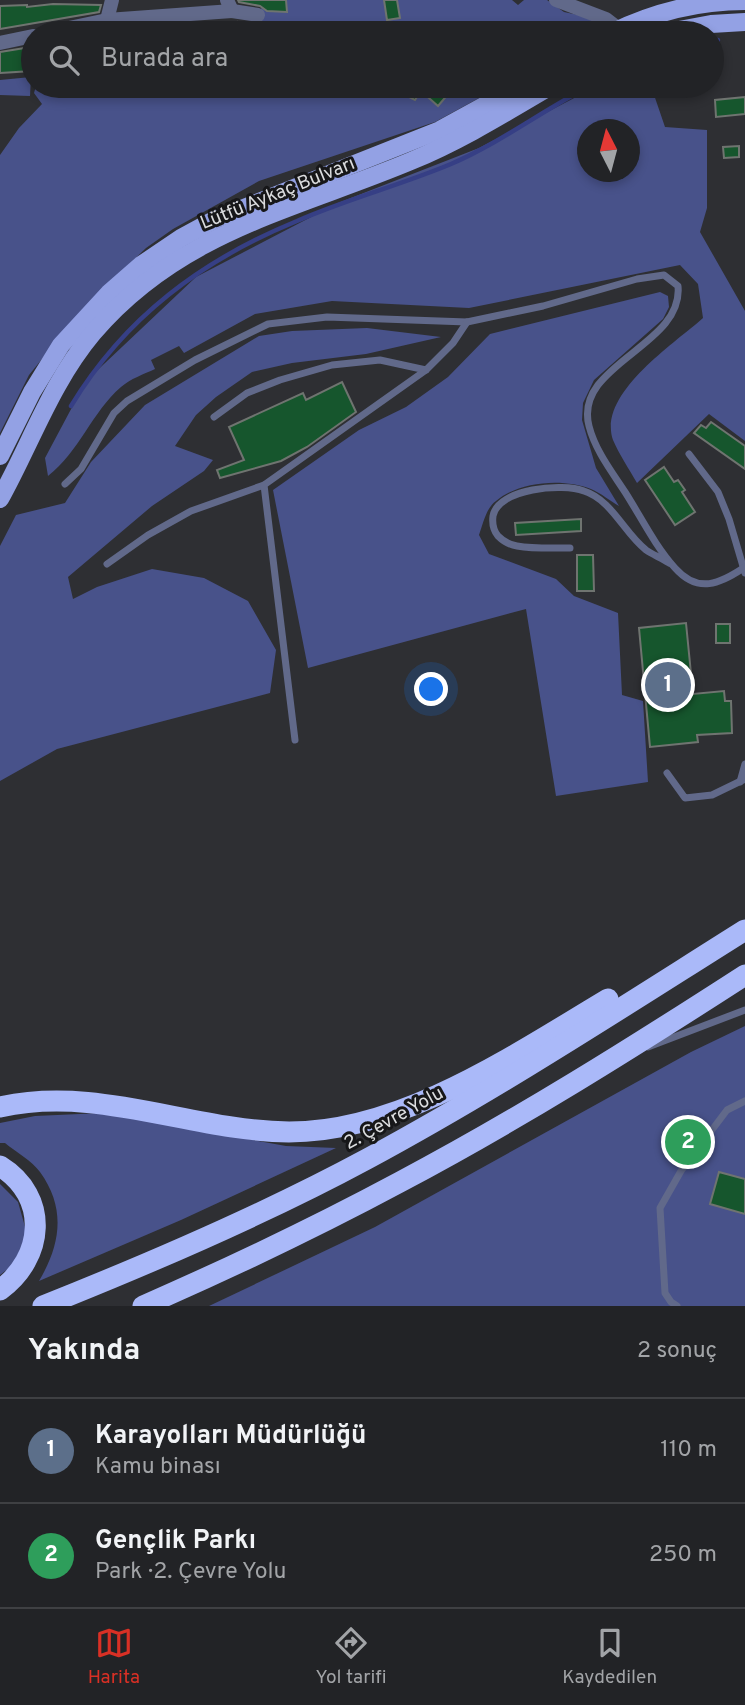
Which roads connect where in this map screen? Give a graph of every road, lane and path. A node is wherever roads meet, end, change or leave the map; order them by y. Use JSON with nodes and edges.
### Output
{"nodes":[{"id":1,"x":112,"y":0,"type":"edge"},
{"id":2,"x":556,"y":0,"type":"edge"},
{"id":3,"x":708,"y":1,"type":"edge"},
{"id":4,"x":745,"y":1,"type":"edge"},
{"id":5,"x":230,"y":5,"type":"edge"},
{"id":6,"x":258,"y":15,"type":"dead end"},
{"id":7,"x":107,"y":20,"type":"junction"},
{"id":8,"x":102,"y":21,"type":"edge"},
{"id":9,"x":609,"y":21,"type":"edge"},
{"id":10,"x":643,"y":21,"type":"edge"},
{"id":11,"x":711,"y":21,"type":"edge"},
{"id":12,"x":745,"y":22,"type":"edge"},
{"id":13,"x":724,"y":23,"type":"edge"},
{"id":14,"x":21,"y":39,"type":"edge"},
{"id":15,"x":0,"y":43,"type":"edge"},
{"id":16,"x":498,"y":98,"type":"edge"},
{"id":17,"x":530,"y":98,"type":"edge"},
{"id":18,"x":467,"y":322,"type":"junction"},
{"id":19,"x":425,"y":370,"type":"junction"},
{"id":20,"x":214,"y":417,"type":"dead end"},
{"id":21,"x":689,"y":454,"type":"dead end"},
{"id":22,"x":0,"y":456,"type":"edge"},
{"id":23,"x":65,"y":485,"type":"dead end"},
{"id":24,"x":264,"y":485,"type":"junction"},
{"id":25,"x":2,"y":493,"type":"edge"},
{"id":26,"x":570,"y":548,"type":"dead end"},
{"id":27,"x":670,"y":563,"type":"junction"},
{"id":28,"x":107,"y":564,"type":"dead end"},
{"id":29,"x":745,"y":569,"type":"edge"},
{"id":30,"x":295,"y":740,"type":"dead end"},
{"id":31,"x":745,"y":764,"type":"edge"},
{"id":32,"x":667,"y":773,"type":"dead end"},
{"id":33,"x":742,"y":780,"type":"edge"},
{"id":34,"x":745,"y":930,"type":"edge"},
{"id":35,"x":688,"y":966,"type":"junction"},
{"id":36,"x":745,"y":975,"type":"edge"},
{"id":37,"x":745,"y":1010,"type":"edge"},
{"id":38,"x":608,"y":1063,"type":"junction"},
{"id":39,"x":745,"y":1101,"type":"edge"},
{"id":40,"x":0,"y":1107,"type":"edge"},
{"id":41,"x":0,"y":1166,"type":"edge"},
{"id":42,"x":0,"y":1290,"type":"edge"},
{"id":43,"x":43,"y":1306,"type":"edge"},
{"id":44,"x":143,"y":1306,"type":"edge"},
{"id":45,"x":677,"y":1306,"type":"edge"}],
"edges":[{"from":1,"to":7,"type":"street"},
{"from":2,"to":9,"type":"street"},
{"from":3,"to":4,"type":"main road"},
{"from":3,"to":10,"type":"main road"},
{"from":3,"to":11,"type":"main road"},
{"from":5,"to":6,"type":"street"},
{"from":5,"to":7,"type":"street"},
{"from":7,"to":8,"type":"street"},
{"from":12,"to":13,"type":"main road"},
{"from":14,"to":15,"type":"street"},
{"from":16,"to":22,"type":"main road","name":"Lütfü Aykaç Bulvarı"},
{"from":17,"to":25,"type":"main road","name":"Lütfü Aykaç Bulvarı"},
{"from":18,"to":19,"type":"lane"},
{"from":18,"to":23,"type":"lane"},
{"from":18,"to":27,"type":"lane"},
{"from":19,"to":20,"type":"lane"},
{"from":19,"to":24,"type":"lane"},
{"from":21,"to":29,"type":"lane"},
{"from":24,"to":28,"type":"lane"},
{"from":24,"to":30,"type":"lane"},
{"from":26,"to":27,"type":"lane"},
{"from":27,"to":29,"type":"lane"},
{"from":31,"to":33,"type":"lane"},
{"from":32,"to":33,"type":"lane"},
{"from":34,"to":35,"type":"highway","name":"2. Çevre Yolu"},
{"from":35,"to":40,"type":"highway"},
{"from":35,"to":43,"type":"highway","name":"2. Çevre Yolu"},
{"from":36,"to":38,"type":"highway"},
{"from":37,"to":38,"type":"lane"},
{"from":38,"to":44,"type":"highway"},
{"from":39,"to":45,"type":"lane"},
{"from":41,"to":42,"type":"highway"}]}
